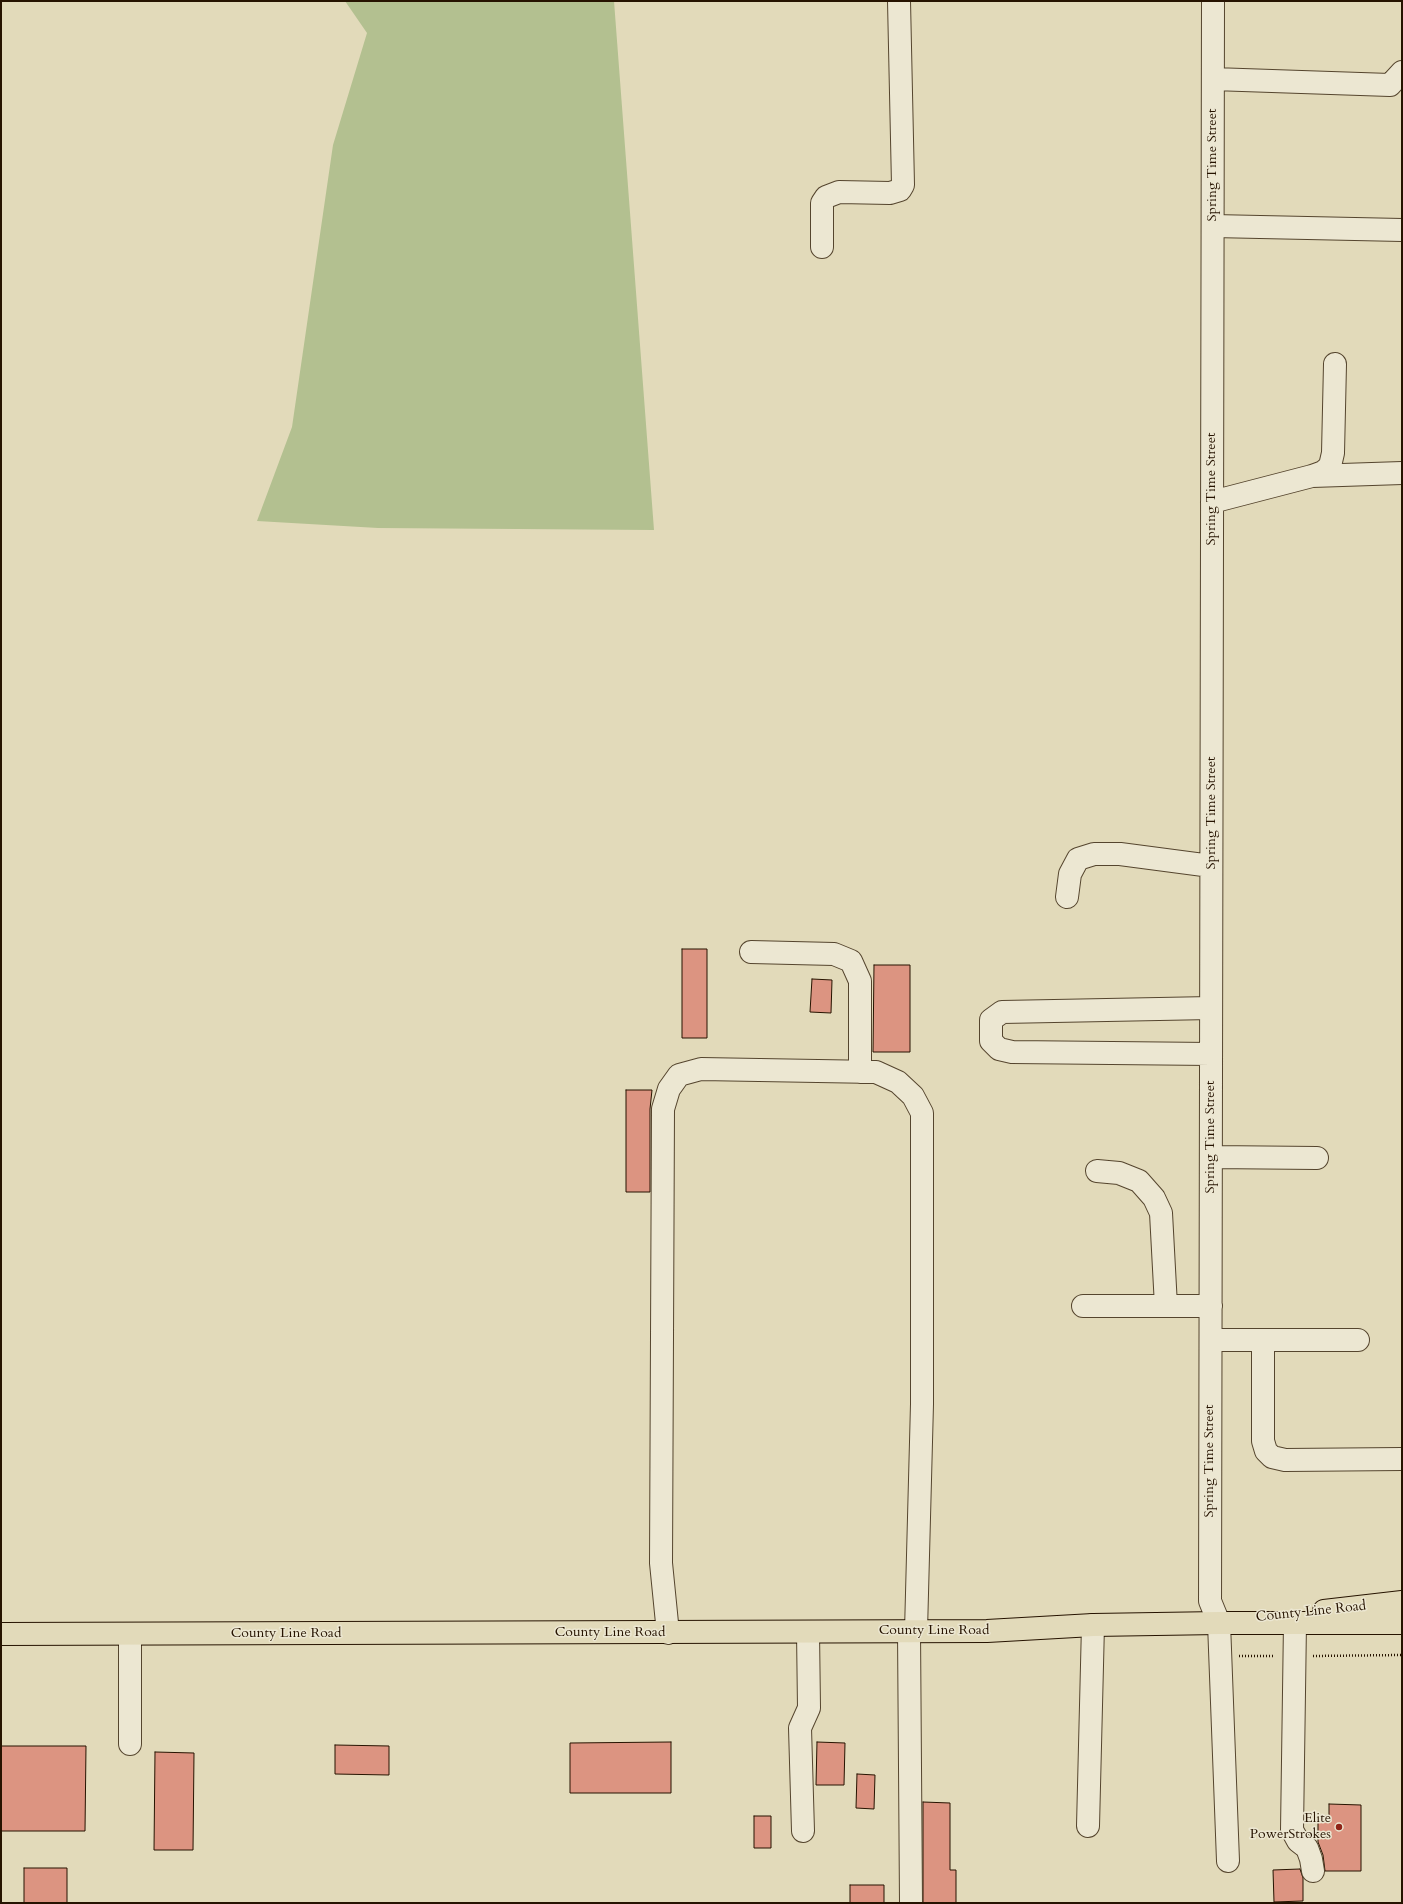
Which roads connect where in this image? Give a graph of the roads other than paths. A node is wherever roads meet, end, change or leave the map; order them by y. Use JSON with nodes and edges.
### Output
{"nodes":[{"id":1,"x":899,"y":1,"type":"edge"},
{"id":2,"x":1213,"y":1,"type":"edge"},
{"id":3,"x":1402,"y":72,"type":"edge"},
{"id":4,"x":1213,"y":79,"type":"junction"},
{"id":5,"x":1213,"y":226,"type":"junction"},
{"id":6,"x":1402,"y":230,"type":"edge"},
{"id":7,"x":822,"y":247,"type":"dead end"},
{"id":8,"x":1335,"y":364,"type":"dead end"},
{"id":9,"x":1402,"y":473,"type":"edge"},
{"id":10,"x":1312,"y":476,"type":"junction"},
{"id":11,"x":1212,"y":502,"type":"junction"},
{"id":12,"x":1212,"y":866,"type":"junction"},
{"id":13,"x":1067,"y":897,"type":"dead end"},
{"id":14,"x":750,"y":952,"type":"dead end"},
{"id":15,"x":1211,"y":1008,"type":"junction"},
{"id":16,"x":1211,"y":1054,"type":"junction"},
{"id":17,"x":860,"y":1072,"type":"junction"},
{"id":18,"x":1211,"y":1157,"type":"junction"},
{"id":19,"x":1317,"y":1158,"type":"dead end"},
{"id":20,"x":1096,"y":1171,"type":"dead end"},
{"id":21,"x":1083,"y":1306,"type":"dead end"},
{"id":22,"x":1166,"y":1306,"type":"junction"},
{"id":23,"x":1211,"y":1306,"type":"junction"},
{"id":24,"x":1211,"y":1340,"type":"junction"},
{"id":25,"x":1263,"y":1340,"type":"junction"},
{"id":26,"x":1358,"y":1340,"type":"dead end"},
{"id":27,"x":1402,"y":1459,"type":"edge"},
{"id":28,"x":1402,"y":1602,"type":"edge"},
{"id":29,"x":1219,"y":1623,"type":"junction"},
{"id":30,"x":1295,"y":1623,"type":"junction"},
{"id":31,"x":1402,"y":1623,"type":"edge"},
{"id":32,"x":1093,"y":1626,"type":"junction"},
{"id":33,"x":913,"y":1631,"type":"junction"},
{"id":34,"x":668,"y":1632,"type":"junction"},
{"id":35,"x":808,"y":1632,"type":"junction"},
{"id":36,"x":1,"y":1634,"type":"edge"},
{"id":37,"x":130,"y":1634,"type":"junction"},
{"id":38,"x":130,"y":1744,"type":"dead end"},
{"id":39,"x":1088,"y":1826,"type":"dead end"},
{"id":40,"x":803,"y":1831,"type":"dead end"},
{"id":41,"x":1228,"y":1860,"type":"dead end"},
{"id":42,"x":1313,"y":1871,"type":"dead end"},
{"id":43,"x":911,"y":1903,"type":"edge"}],
"edges":[{"from":1,"to":7,"type":"street"},
{"from":2,"to":4,"type":"street","name":"Spring Time Street"},
{"from":3,"to":4,"type":"street"},
{"from":4,"to":5,"type":"street","name":"Spring Time Street"},
{"from":5,"to":6,"type":"street"},
{"from":5,"to":11,"type":"street","name":"Spring Time Street"},
{"from":8,"to":10,"type":"street"},
{"from":9,"to":10,"type":"street"},
{"from":10,"to":11,"type":"street"},
{"from":11,"to":12,"type":"street","name":"Spring Time Street"},
{"from":12,"to":13,"type":"street"},
{"from":12,"to":15,"type":"street","name":"Spring Time Street"},
{"from":14,"to":17,"type":"street"},
{"from":15,"to":16,"type":"street","name":"Spring Time Street"},
{"from":15,"to":16,"type":"street"},
{"from":16,"to":18,"type":"street","name":"Spring Time Street"},
{"from":17,"to":33,"type":"street"},
{"from":17,"to":34,"type":"street"},
{"from":18,"to":19,"type":"street"},
{"from":18,"to":23,"type":"street","name":"Spring Time Street"},
{"from":20,"to":22,"type":"street"},
{"from":21,"to":22,"type":"street"},
{"from":22,"to":23,"type":"street"},
{"from":23,"to":24,"type":"street","name":"Spring Time Street"},
{"from":24,"to":25,"type":"street"},
{"from":24,"to":29,"type":"street","name":"Spring Time Street"},
{"from":25,"to":26,"type":"street"},
{"from":25,"to":27,"type":"street"},
{"from":28,"to":29,"type":"main road","name":"County Line Road"},
{"from":29,"to":30,"type":"main road","name":"County Line Road"},
{"from":29,"to":32,"type":"main road","name":"County Line Road"},
{"from":29,"to":41,"type":"street"},
{"from":30,"to":31,"type":"main road","name":"County Line Road"},
{"from":30,"to":42,"type":"street"},
{"from":32,"to":33,"type":"main road","name":"County Line Road"},
{"from":32,"to":39,"type":"street"},
{"from":33,"to":35,"type":"main road","name":"County Line Road"},
{"from":33,"to":43,"type":"street"},
{"from":34,"to":35,"type":"main road","name":"County Line Road"},
{"from":34,"to":37,"type":"main road","name":"County Line Road"},
{"from":35,"to":40,"type":"street"},
{"from":36,"to":37,"type":"main road","name":"County Line Road"},
{"from":37,"to":38,"type":"street"}]}
